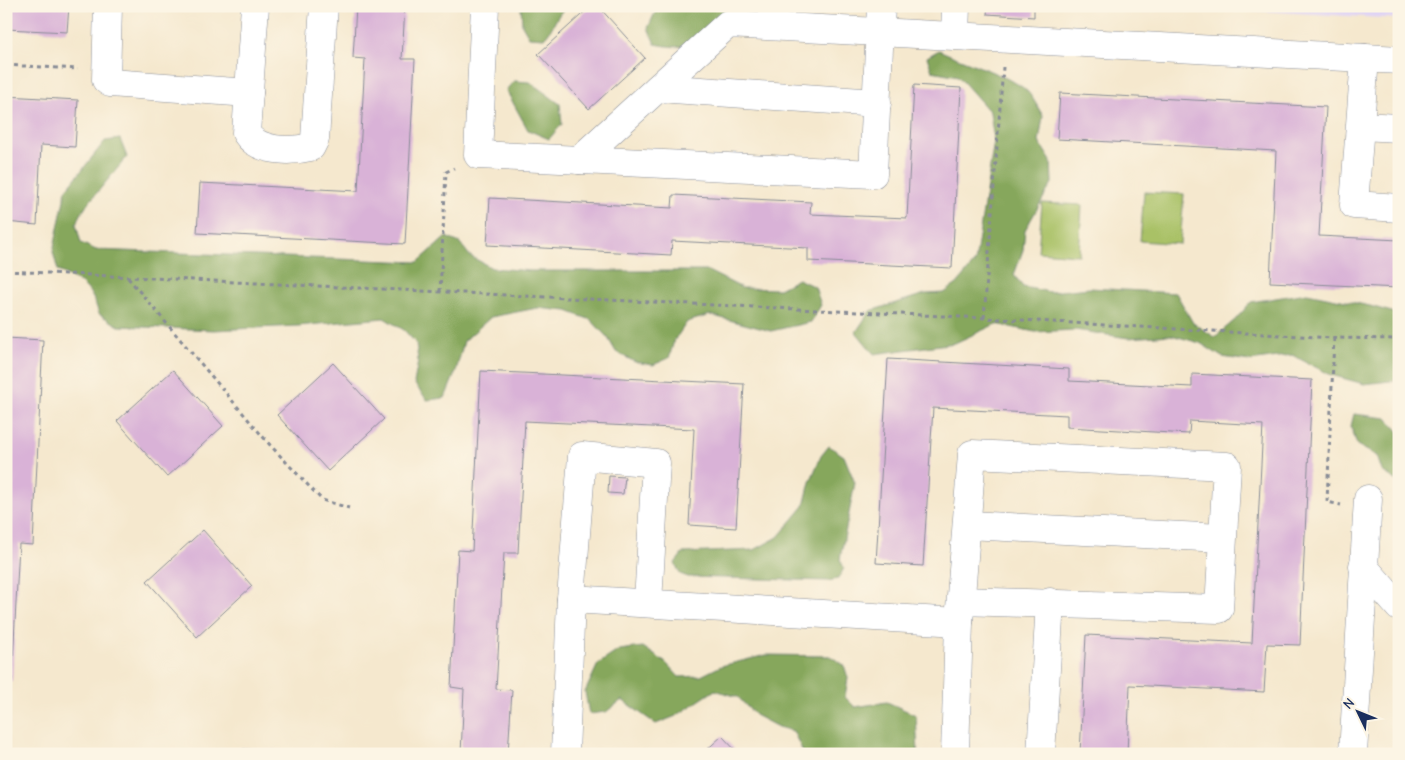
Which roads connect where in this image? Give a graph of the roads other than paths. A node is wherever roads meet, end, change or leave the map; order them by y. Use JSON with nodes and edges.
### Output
{"nodes":[{"id":1,"x":108,"y":6,"type":"edge"},
{"id":2,"x":255,"y":6,"type":"edge"},
{"id":3,"x":324,"y":6,"type":"edge"},
{"id":4,"x":484,"y":6,"type":"edge"},
{"id":5,"x":881,"y":6,"type":"edge"},
{"id":6,"x":956,"y":6,"type":"edge"},
{"id":7,"x":880,"y":34,"type":"junction"},
{"id":8,"x":955,"y":35,"type":"junction"},
{"id":9,"x":1365,"y":58,"type":"junction"},
{"id":10,"x":1399,"y":60,"type":"edge"},
{"id":11,"x":658,"y":88,"type":"junction"},
{"id":12,"x":249,"y":94,"type":"junction"},
{"id":13,"x":878,"y":103,"type":"junction"},
{"id":14,"x":1361,"y":126,"type":"junction"},
{"id":15,"x":1399,"y":128,"type":"edge"},
{"id":16,"x":579,"y":160,"type":"junction"},
{"id":17,"x":1399,"y":208,"type":"edge"},
{"id":18,"x":1367,"y":505,"type":"road end"},
{"id":19,"x":968,"y":525,"type":"junction"},
{"id":20,"x":1222,"y":538,"type":"junction"},
{"id":21,"x":1363,"y":566,"type":"junction"},
{"id":22,"x":571,"y":599,"type":"junction"},
{"id":23,"x":1050,"y":602,"type":"junction"},
{"id":24,"x":648,"y":603,"type":"junction"},
{"id":25,"x":1399,"y":607,"type":"edge"},
{"id":26,"x":960,"y":611,"type":"junction"},
{"id":27,"x":565,"y":754,"type":"edge"},
{"id":28,"x":955,"y":754,"type":"edge"},
{"id":29,"x":1041,"y":754,"type":"edge"},
{"id":30,"x":1352,"y":754,"type":"edge"}],
"edges":[{"from":1,"to":12,"type":"street"},
{"from":2,"to":12,"type":"street"},
{"from":3,"to":12,"type":"street"},
{"from":4,"to":16,"type":"street"},
{"from":5,"to":7,"type":"street"},
{"from":6,"to":8,"type":"street"},
{"from":7,"to":8,"type":"street"},
{"from":7,"to":11,"type":"street"},
{"from":7,"to":13,"type":"street"},
{"from":8,"to":9,"type":"street"},
{"from":9,"to":10,"type":"street"},
{"from":9,"to":14,"type":"street"},
{"from":11,"to":13,"type":"street"},
{"from":11,"to":16,"type":"street"},
{"from":13,"to":16,"type":"street"},
{"from":14,"to":15,"type":"street"},
{"from":14,"to":17,"type":"street"},
{"from":18,"to":21,"type":"street"},
{"from":19,"to":20,"type":"street"},
{"from":19,"to":20,"type":"street"},
{"from":19,"to":26,"type":"street"},
{"from":20,"to":23,"type":"street"},
{"from":21,"to":25,"type":"street"},
{"from":21,"to":30,"type":"street"},
{"from":22,"to":24,"type":"street"},
{"from":22,"to":24,"type":"street"},
{"from":22,"to":27,"type":"street"},
{"from":23,"to":26,"type":"street"},
{"from":23,"to":29,"type":"street"},
{"from":24,"to":26,"type":"street"},
{"from":26,"to":28,"type":"street"}]}
